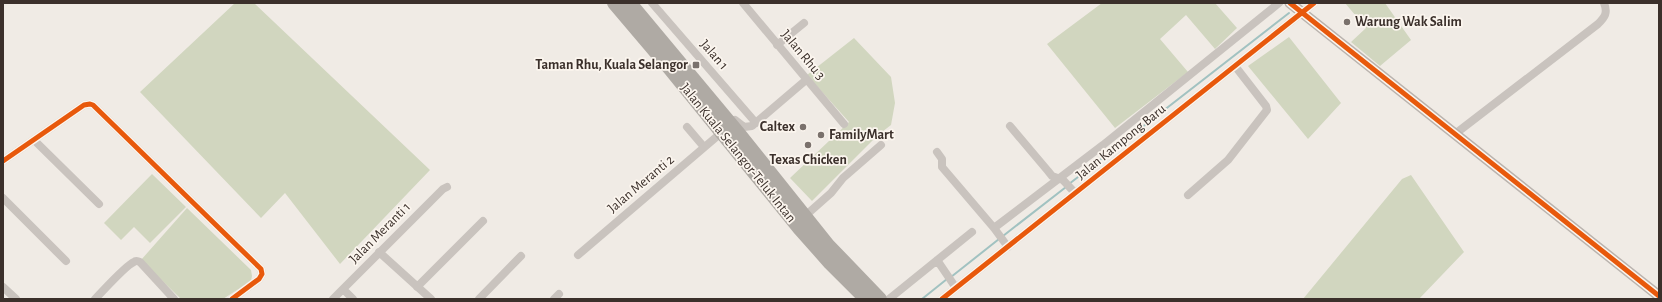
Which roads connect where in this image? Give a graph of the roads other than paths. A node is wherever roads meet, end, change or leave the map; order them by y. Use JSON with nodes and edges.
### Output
{"nodes":[{"id":1,"x":614,"y":3,"type":"edge"},
{"id":2,"x":630,"y":3,"type":"edge"},
{"id":3,"x":652,"y":3,"type":"edge"},
{"id":4,"x":743,"y":3,"type":"edge"},
{"id":5,"x":1280,"y":3,"type":"edge"},
{"id":6,"x":1290,"y":3,"type":"edge"},
{"id":7,"x":1314,"y":3,"type":"edge"},
{"id":8,"x":1604,"y":3,"type":"edge"},
{"id":9,"x":1302,"y":12,"type":"junction"},
{"id":10,"x":804,"y":23,"type":"dead end"},
{"id":11,"x":777,"y":45,"type":"junction"},
{"id":12,"x":1235,"y":66,"type":"junction"},
{"id":13,"x":806,"y":80,"type":"junction"},
{"id":14,"x":718,"y":108,"type":"junction"},
{"id":15,"x":844,"y":124,"type":"dead end"},
{"id":16,"x":754,"y":125,"type":"junction"},
{"id":17,"x":687,"y":126,"type":"dead end"},
{"id":18,"x":1010,"y":126,"type":"dead end"},
{"id":19,"x":722,"y":133,"type":"junction"},
{"id":20,"x":1454,"y":134,"type":"junction"},
{"id":21,"x":34,"y":140,"type":"junction"},
{"id":22,"x":881,"y":145,"type":"dead end"},
{"id":23,"x":704,"y":147,"type":"junction"},
{"id":24,"x":937,"y":152,"type":"dead end"},
{"id":25,"x":3,"y":161,"type":"edge"},
{"id":26,"x":765,"y":166,"type":"junction"},
{"id":27,"x":1061,"y":180,"type":"junction"},
{"id":28,"x":447,"y":187,"type":"dead end"},
{"id":29,"x":1073,"y":192,"type":"junction"},
{"id":30,"x":1188,"y":195,"type":"dead end"},
{"id":31,"x":3,"y":198,"type":"edge"},
{"id":32,"x":99,"y":204,"type":"dead end"},
{"id":33,"x":805,"y":216,"type":"junction"},
{"id":34,"x":483,"y":221,"type":"dead end"},
{"id":35,"x":972,"y":232,"type":"dead end"},
{"id":36,"x":1001,"y":238,"type":"junction"},
{"id":37,"x":379,"y":252,"type":"junction"},
{"id":38,"x":578,"y":255,"type":"dead end"},
{"id":39,"x":521,"y":256,"type":"dead end"},
{"id":40,"x":937,"y":260,"type":"junction"},
{"id":41,"x":66,"y":261,"type":"dead end"},
{"id":42,"x":954,"y":285,"type":"junction"},
{"id":43,"x":3,"y":287,"type":"edge"},
{"id":44,"x":417,"y":287,"type":"junction"},
{"id":45,"x":342,"y":289,"type":"junction"},
{"id":46,"x":1659,"y":296,"type":"edge"},
{"id":47,"x":16,"y":299,"type":"edge"},
{"id":48,"x":95,"y":299,"type":"edge"},
{"id":49,"x":174,"y":299,"type":"edge"},
{"id":50,"x":232,"y":299,"type":"edge"},
{"id":51,"x":333,"y":299,"type":"edge"},
{"id":52,"x":354,"y":299,"type":"edge"},
{"id":53,"x":431,"y":299,"type":"edge"},
{"id":54,"x":479,"y":299,"type":"edge"},
{"id":55,"x":866,"y":299,"type":"edge"},
{"id":56,"x":880,"y":299,"type":"edge"},
{"id":57,"x":889,"y":299,"type":"edge"},
{"id":58,"x":942,"y":299,"type":"edge"}],
"edges":[{"from":1,"to":19,"type":"highway","name":"Jalan Kuala Selangor-Teluk Intan"},
{"from":2,"to":14,"type":"highway","name":"Jalan Kuala Selangor-Teluk Intan"},
{"from":3,"to":16,"type":"street","name":"Jalan 1"},
{"from":4,"to":11,"type":"street","name":"Jalan Rhu 3"},
{"from":5,"to":27,"type":"street"},
{"from":6,"to":9,"type":"street"},
{"from":7,"to":9,"type":"street","name":"Jalan Kampong Baru"},
{"from":8,"to":20,"type":"street"},
{"from":9,"to":12,"type":"street","name":"Jalan Kampong Baru"},
{"from":9,"to":20,"type":"street"},
{"from":10,"to":11,"type":"street"},
{"from":11,"to":13,"type":"street","name":"Jalan Rhu 3"},
{"from":12,"to":29,"type":"street","name":"Jalan Kampong Baru"},
{"from":12,"to":30,"type":"street"},
{"from":13,"to":15,"type":"street","name":"Jalan Rhu 3"},
{"from":13,"to":16,"type":"street"},
{"from":14,"to":16,"type":"street"},
{"from":14,"to":26,"type":"highway","name":"Jalan Kuala Selangor-Teluk Intan"},
{"from":16,"to":26,"type":"street"},
{"from":17,"to":23,"type":"street"},
{"from":18,"to":27,"type":"street"},
{"from":19,"to":23,"type":"street","name":"Jalan Meranti 2"},
{"from":19,"to":55,"type":"highway","name":"Jalan Kuala Selangor-Teluk Intan"},
{"from":20,"to":46,"type":"street"},
{"from":21,"to":25,"type":"street"},
{"from":21,"to":32,"type":"street"},
{"from":21,"to":50,"type":"street"},
{"from":22,"to":33,"type":"street"},
{"from":23,"to":38,"type":"street","name":"Jalan Meranti 2"},
{"from":24,"to":36,"type":"street"},
{"from":26,"to":33,"type":"highway","name":"Jalan Kuala Selangor-Teluk Intan"},
{"from":27,"to":29,"type":"street"},
{"from":27,"to":36,"type":"street"},
{"from":28,"to":37,"type":"street","name":"Jalan Meranti 1"},
{"from":29,"to":36,"type":"street","name":"Jalan Kampong Baru"},
{"from":31,"to":41,"type":"street"},
{"from":33,"to":56,"type":"highway","name":"Jalan Kuala Selangor-Teluk Intan"},
{"from":34,"to":44,"type":"street"},
{"from":35,"to":40,"type":"street"},
{"from":36,"to":42,"type":"street","name":"Jalan Kampong Baru"},
{"from":37,"to":44,"type":"street"},
{"from":37,"to":45,"type":"street","name":"Jalan Meranti 1"},
{"from":39,"to":54,"type":"street"},
{"from":40,"to":42,"type":"street"},
{"from":40,"to":57,"type":"street"},
{"from":42,"to":58,"type":"street","name":"Jalan Kampong Baru"},
{"from":43,"to":47,"type":"street"},
{"from":44,"to":53,"type":"street"},
{"from":45,"to":51,"type":"street","name":"Jalan Meranti 1"},
{"from":45,"to":52,"type":"street"},
{"from":48,"to":49,"type":"street"}]}
